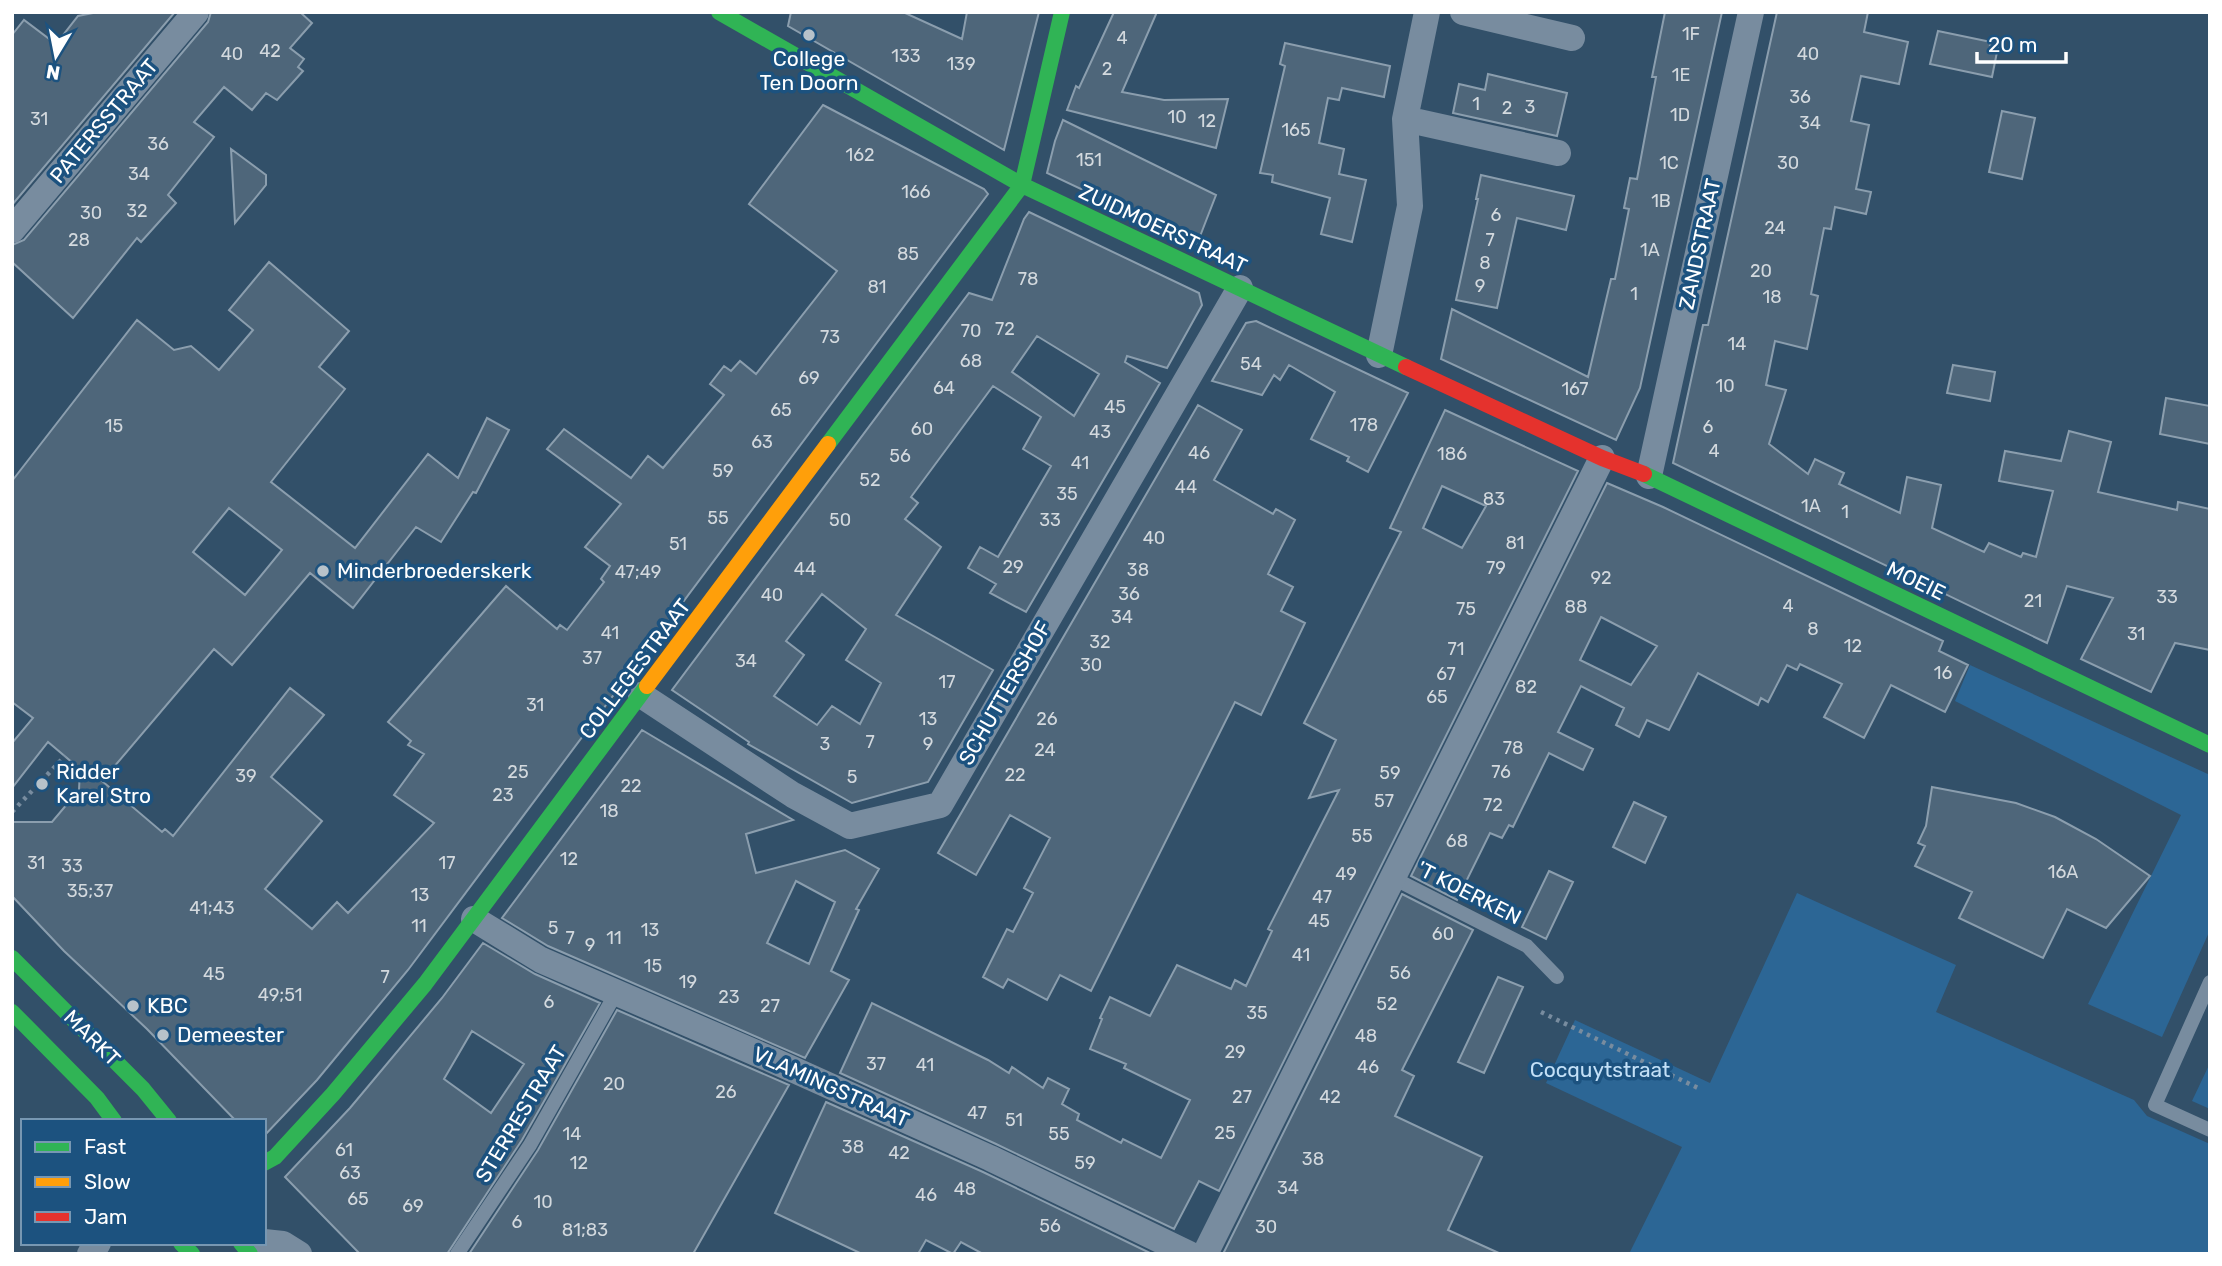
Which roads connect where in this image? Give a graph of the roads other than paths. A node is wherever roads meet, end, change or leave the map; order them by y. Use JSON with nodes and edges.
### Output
{"nodes":[{"id":1,"x":196,"y":12,"type":"edge"},
{"id":2,"x":719,"y":12,"type":"edge"},
{"id":3,"x":1062,"y":12,"type":"edge"},
{"id":4,"x":1427,"y":12,"type":"edge"},
{"id":5,"x":1463,"y":12,"type":"edge"},
{"id":6,"x":1751,"y":12,"type":"edge"},
{"id":7,"x":1572,"y":38,"type":"dead end"},
{"id":8,"x":1405,"y":119,"type":"junction"},
{"id":9,"x":1558,"y":153,"type":"dead end"},
{"id":10,"x":1022,"y":185,"type":"junction"},
{"id":11,"x":12,"y":229,"type":"edge"},
{"id":12,"x":1240,"y":288,"type":"junction"},
{"id":13,"x":1380,"y":355,"type":"junction"},
{"id":14,"x":1602,"y":458,"type":"junction"},
{"id":15,"x":1649,"y":476,"type":"junction"},
{"id":16,"x":641,"y":695,"type":"junction"},
{"id":17,"x":2210,"y":745,"type":"edge"},
{"id":18,"x":1392,"y":878,"type":"junction"},
{"id":19,"x":474,"y":919,"type":"junction"},
{"id":20,"x":12,"y":958,"type":"edge"},
{"id":21,"x":1557,"y":977,"type":"dead end"},
{"id":22,"x":2210,"y":982,"type":"edge"},
{"id":23,"x":617,"y":993,"type":"junction"},
{"id":24,"x":12,"y":1012,"type":"edge"},
{"id":25,"x":113,"y":1119,"type":"edge"},
{"id":26,"x":167,"y":1119,"type":"edge"},
{"id":27,"x":2210,"y":1130,"type":"edge"},
{"id":28,"x":266,"y":1162,"type":"edge"},
{"id":29,"x":250,"y":1246,"type":"edge"},
{"id":30,"x":299,"y":1254,"type":"edge"},
{"id":31,"x":457,"y":1254,"type":"edge"},
{"id":32,"x":1189,"y":1254,"type":"edge"},
{"id":33,"x":1205,"y":1254,"type":"edge"}],
"edges":[{"from":1,"to":11,"type":"street","name":"PATERSSTRAAT"},
{"from":2,"to":10,"type":"street","name":"ZUIDMOERSTRAAT"},
{"from":3,"to":10,"type":"street"},
{"from":4,"to":8,"type":"street"},
{"from":5,"to":7,"type":"street"},
{"from":6,"to":15,"type":"street","name":"ZANDSTRAAT"},
{"from":8,"to":9,"type":"street"},
{"from":8,"to":13,"type":"street"},
{"from":10,"to":12,"type":"street","name":"ZUIDMOERSTRAAT"},
{"from":10,"to":16,"type":"street","name":"COLLEGESTRAAT"},
{"from":12,"to":13,"type":"street","name":"ZUIDMOERSTRAAT"},
{"from":12,"to":16,"type":"street","name":"SCHUTTERSHOF"},
{"from":13,"to":14,"type":"street","name":"ZUIDMOERSTRAAT"},
{"from":14,"to":15,"type":"street","name":"MOEIE"},
{"from":14,"to":18,"type":"street"},
{"from":15,"to":17,"type":"street","name":"MOEIE"},
{"from":16,"to":19,"type":"street","name":"COLLEGESTRAAT"},
{"from":18,"to":21,"type":"lane","name":"'T KOERKEN"},
{"from":18,"to":33,"type":"street"},
{"from":19,"to":23,"type":"street","name":"VLAMINGSTRAAT"},
{"from":19,"to":28,"type":"street","name":"COLLEGESTRAAT"},
{"from":20,"to":26,"type":"street","name":"MARKT"},
{"from":22,"to":27,"type":"lane"},
{"from":23,"to":31,"type":"lane","name":"STERRESTRAAT"},
{"from":23,"to":32,"type":"street","name":"VLAMINGSTRAAT"},
{"from":24,"to":25,"type":"street","name":"MARKT"},
{"from":29,"to":30,"type":"street"}]}
